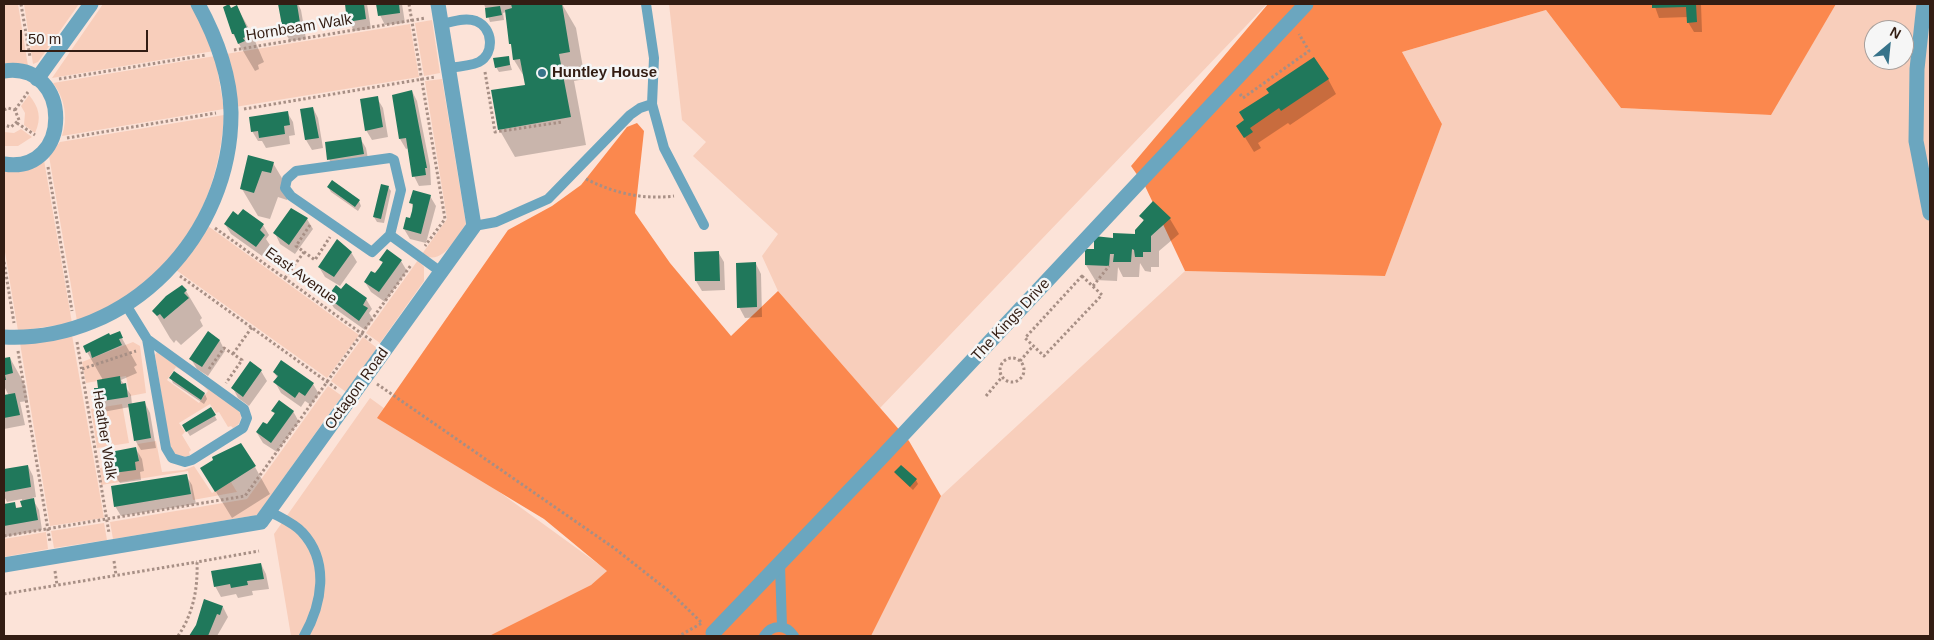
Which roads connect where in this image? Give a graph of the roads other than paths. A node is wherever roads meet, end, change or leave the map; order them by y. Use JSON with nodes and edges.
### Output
{"nodes":[{"id":1,"x":91,"y":4,"type":"edge"},
{"id":2,"x":198,"y":4,"type":"edge"},
{"id":3,"x":646,"y":4,"type":"edge"},
{"id":4,"x":1306,"y":4,"type":"edge"},
{"id":5,"x":1924,"y":4,"type":"edge"},
{"id":6,"x":439,"y":14,"type":"edge"},
{"id":7,"x":4,"y":71,"type":"edge"},
{"id":8,"x":449,"y":72,"type":"junction"},
{"id":9,"x":35,"y":82,"type":"junction"},
{"id":10,"x":652,"y":104,"type":"junction"},
{"id":11,"x":4,"y":164,"type":"edge"},
{"id":12,"x":1930,"y":214,"type":"edge"},
{"id":13,"x":704,"y":225,"type":"dead end"},
{"id":14,"x":474,"y":226,"type":"junction"},
{"id":15,"x":390,"y":235,"type":"junction"},
{"id":16,"x":441,"y":272,"type":"junction"},
{"id":17,"x":126,"y":305,"type":"junction"},
{"id":18,"x":10,"y":337,"type":"edge"},
{"id":19,"x":148,"y":343,"type":"junction"},
{"id":20,"x":269,"y":511,"type":"junction"},
{"id":21,"x":4,"y":565,"type":"edge"},
{"id":22,"x":780,"y":565,"type":"junction"},
{"id":23,"x":782,"y":626,"type":"junction"},
{"id":24,"x":713,"y":633,"type":"dead end"},
{"id":25,"x":304,"y":636,"type":"edge"},
{"id":26,"x":764,"y":636,"type":"edge"},
{"id":27,"x":794,"y":636,"type":"edge"}],
"edges":[{"from":1,"to":9,"type":"street"},
{"from":2,"to":17,"type":"street"},
{"from":3,"to":10,"type":"lane"},
{"from":4,"to":22,"type":"street","name":"The Kings Drive"},
{"from":5,"to":12,"type":"street"},
{"from":6,"to":8,"type":"street"},
{"from":6,"to":8,"type":"lane"},
{"from":7,"to":9,"type":"street"},
{"from":8,"to":14,"type":"street"},
{"from":9,"to":11,"type":"street"},
{"from":10,"to":13,"type":"lane"},
{"from":10,"to":14,"type":"lane"},
{"from":14,"to":16,"type":"street","name":"Octagon Road"},
{"from":15,"to":15,"type":"lane"},
{"from":15,"to":16,"type":"lane"},
{"from":16,"to":20,"type":"street","name":"Octagon Road"},
{"from":17,"to":18,"type":"street"},
{"from":17,"to":19,"type":"lane"},
{"from":19,"to":19,"type":"lane"},
{"from":20,"to":21,"type":"street","name":"Octagon Road"},
{"from":20,"to":25,"type":"lane"},
{"from":22,"to":23,"type":"lane"},
{"from":22,"to":24,"type":"street","name":"The Kings Drive"},
{"from":23,"to":26,"type":"lane"},
{"from":23,"to":27,"type":"lane"}]}
